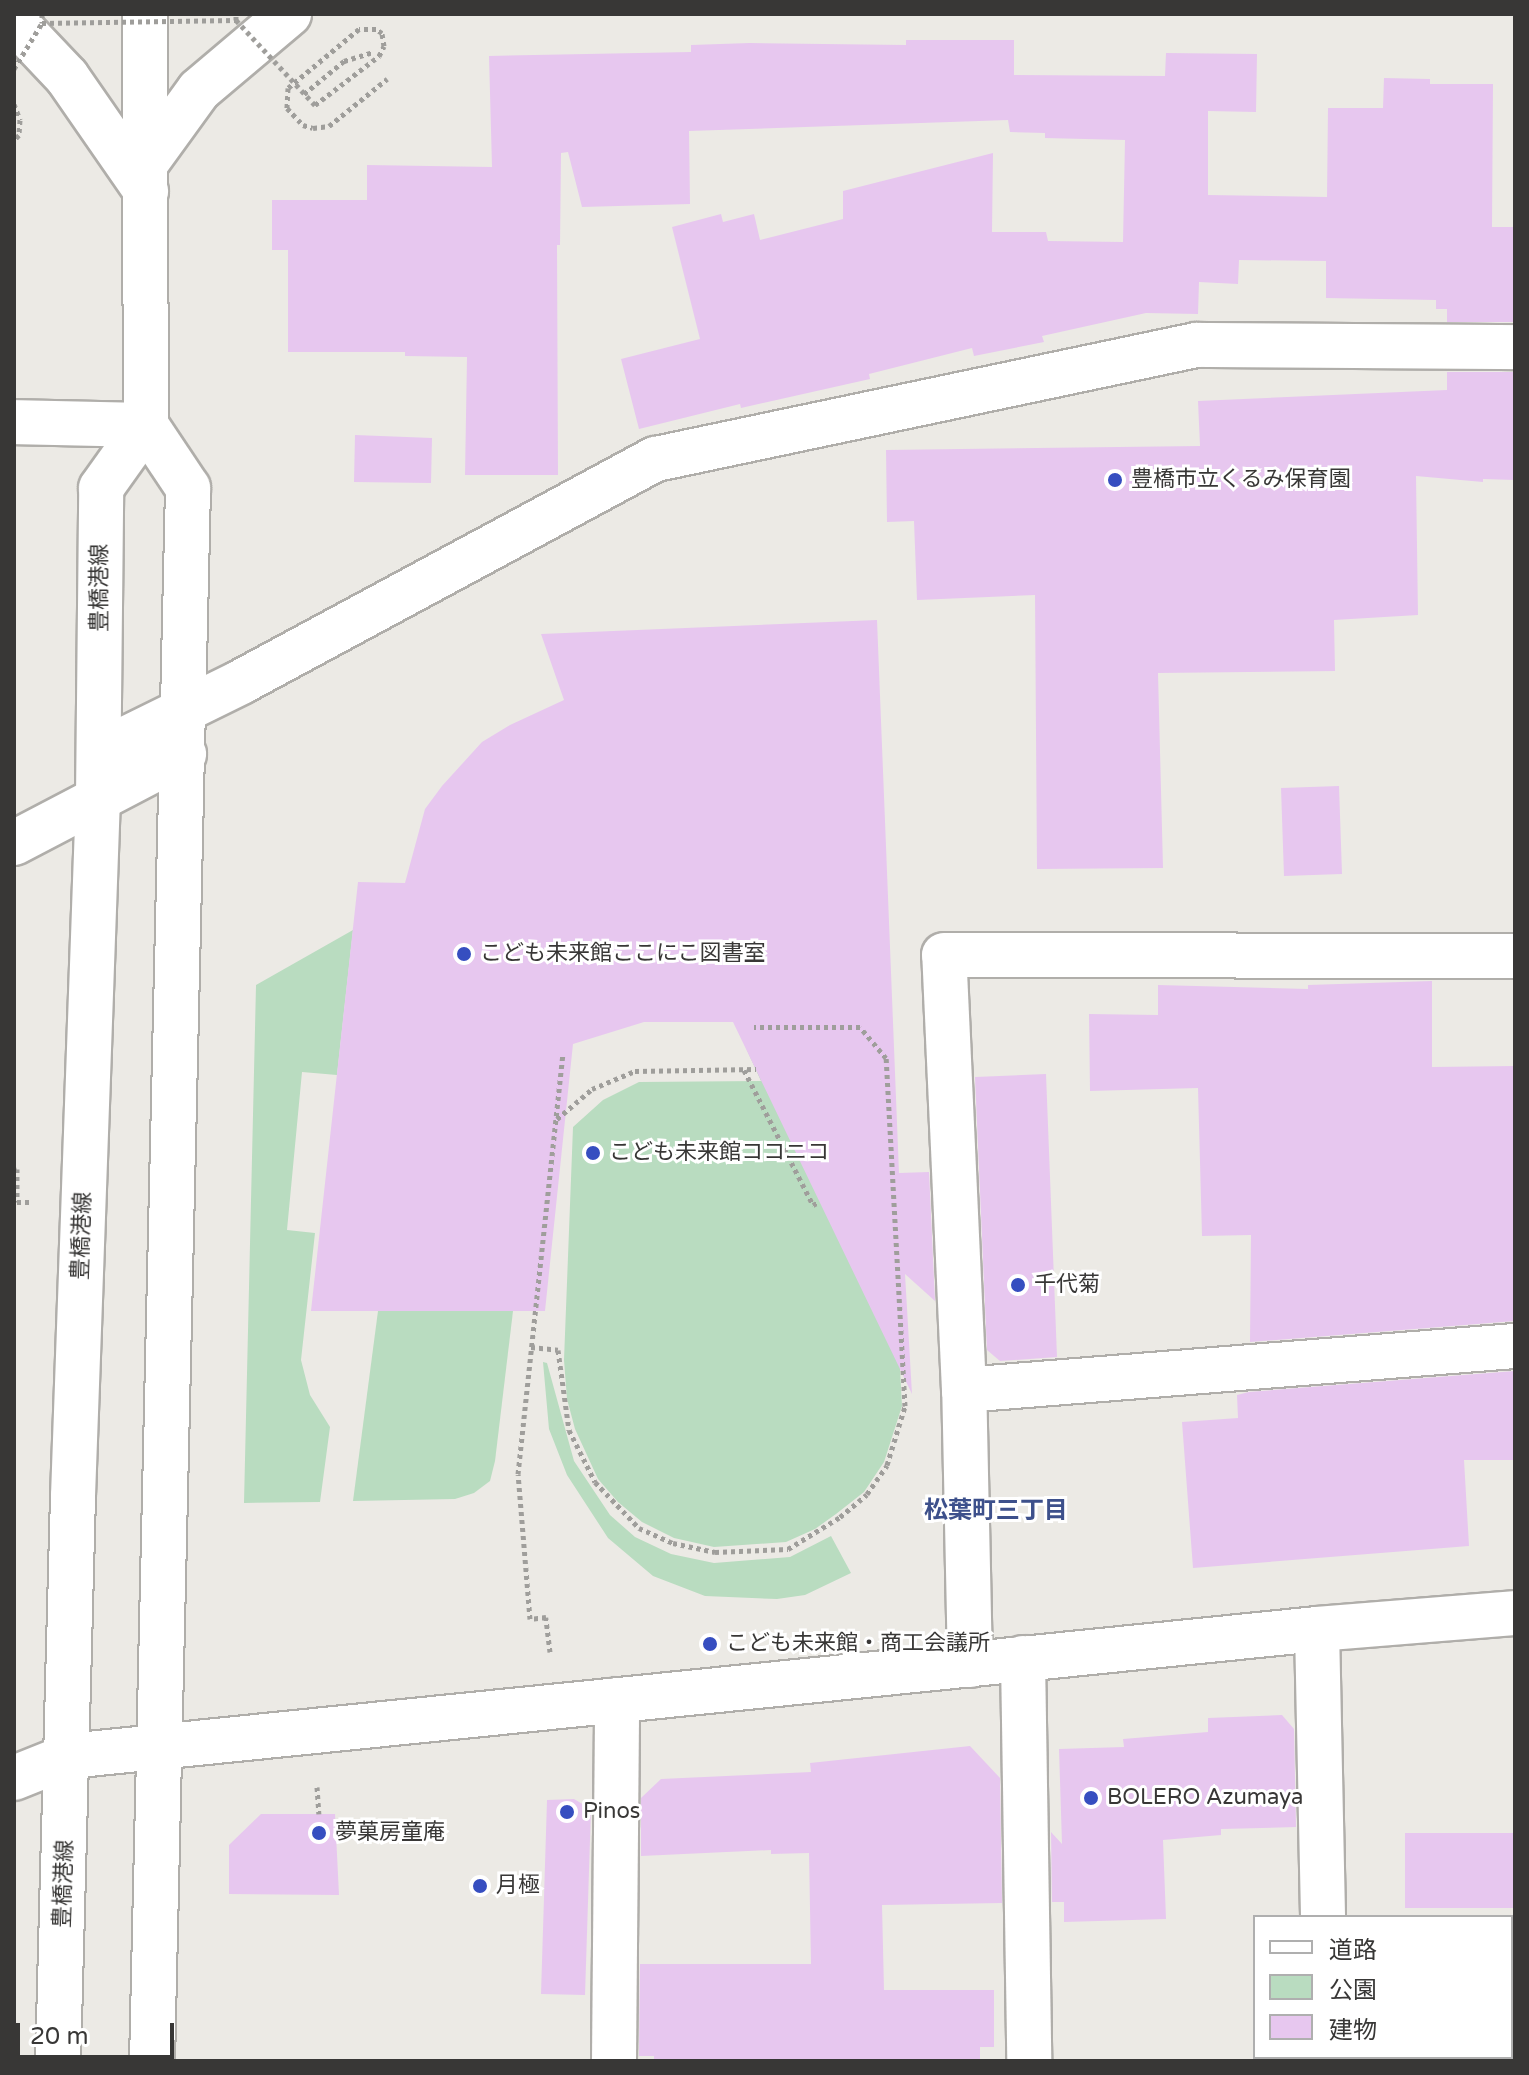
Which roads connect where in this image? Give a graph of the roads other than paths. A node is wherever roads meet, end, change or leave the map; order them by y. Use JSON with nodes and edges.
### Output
{"nodes":[{"id":1,"x":145,"y":14,"type":"edge"},
{"id":2,"x":289,"y":14,"type":"edge"},
{"id":3,"x":28,"y":22,"type":"edge"},
{"id":4,"x":146,"y":177,"type":"junction"},
{"id":5,"x":1515,"y":347,"type":"edge"},
{"id":6,"x":14,"y":422,"type":"edge"},
{"id":7,"x":146,"y":425,"type":"junction"},
{"id":8,"x":185,"y":712,"type":"junction"},
{"id":9,"x":99,"y":752,"type":"junction"},
{"id":10,"x":184,"y":754,"type":"junction"},
{"id":11,"x":98,"y":798,"type":"junction"},
{"id":12,"x":14,"y":843,"type":"edge"},
{"id":13,"x":1515,"y":956,"type":"edge"},
{"id":14,"x":1515,"y":1346,"type":"edge"},
{"id":15,"x":964,"y":1390,"type":"junction"},
{"id":16,"x":1515,"y":1613,"type":"edge"},
{"id":17,"x":1317,"y":1629,"type":"junction"},
{"id":18,"x":1023,"y":1658,"type":"junction"},
{"id":19,"x":970,"y":1665,"type":"junction"},
{"id":20,"x":617,"y":1700,"type":"junction"},
{"id":21,"x":158,"y":1746,"type":"junction"},
{"id":22,"x":69,"y":1756,"type":"junction"},
{"id":23,"x":14,"y":1778,"type":"edge"},
{"id":24,"x":1323,"y":1915,"type":"edge"},
{"id":25,"x":58,"y":2061,"type":"edge"},
{"id":26,"x":152,"y":2061,"type":"edge"},
{"id":27,"x":614,"y":2061,"type":"edge"},
{"id":28,"x":1029,"y":2061,"type":"edge"}],
"edges":[{"from":1,"to":4,"type":"street"},
{"from":2,"to":4,"type":"street"},
{"from":3,"to":4,"type":"street"},
{"from":4,"to":7,"type":"street"},
{"from":5,"to":8,"type":"street"},
{"from":6,"to":7,"type":"street"},
{"from":7,"to":8,"type":"street"},
{"from":7,"to":9,"type":"street","name":"豊橋港線"},
{"from":8,"to":9,"type":"street"},
{"from":8,"to":10,"type":"street"},
{"from":9,"to":11,"type":"street","name":"豊橋港線"},
{"from":10,"to":11,"type":"street"},
{"from":10,"to":21,"type":"street"},
{"from":11,"to":12,"type":"street"},
{"from":11,"to":22,"type":"street","name":"豊橋港線"},
{"from":13,"to":15,"type":"street"},
{"from":14,"to":15,"type":"street"},
{"from":15,"to":19,"type":"street"},
{"from":16,"to":17,"type":"street"},
{"from":17,"to":18,"type":"street"},
{"from":17,"to":24,"type":"street"},
{"from":18,"to":19,"type":"street"},
{"from":18,"to":28,"type":"street"},
{"from":19,"to":20,"type":"street"},
{"from":20,"to":21,"type":"street"},
{"from":20,"to":27,"type":"street"},
{"from":21,"to":22,"type":"street"},
{"from":21,"to":26,"type":"street"},
{"from":22,"to":23,"type":"street"},
{"from":22,"to":25,"type":"street","name":"豊橋港線"}]}
